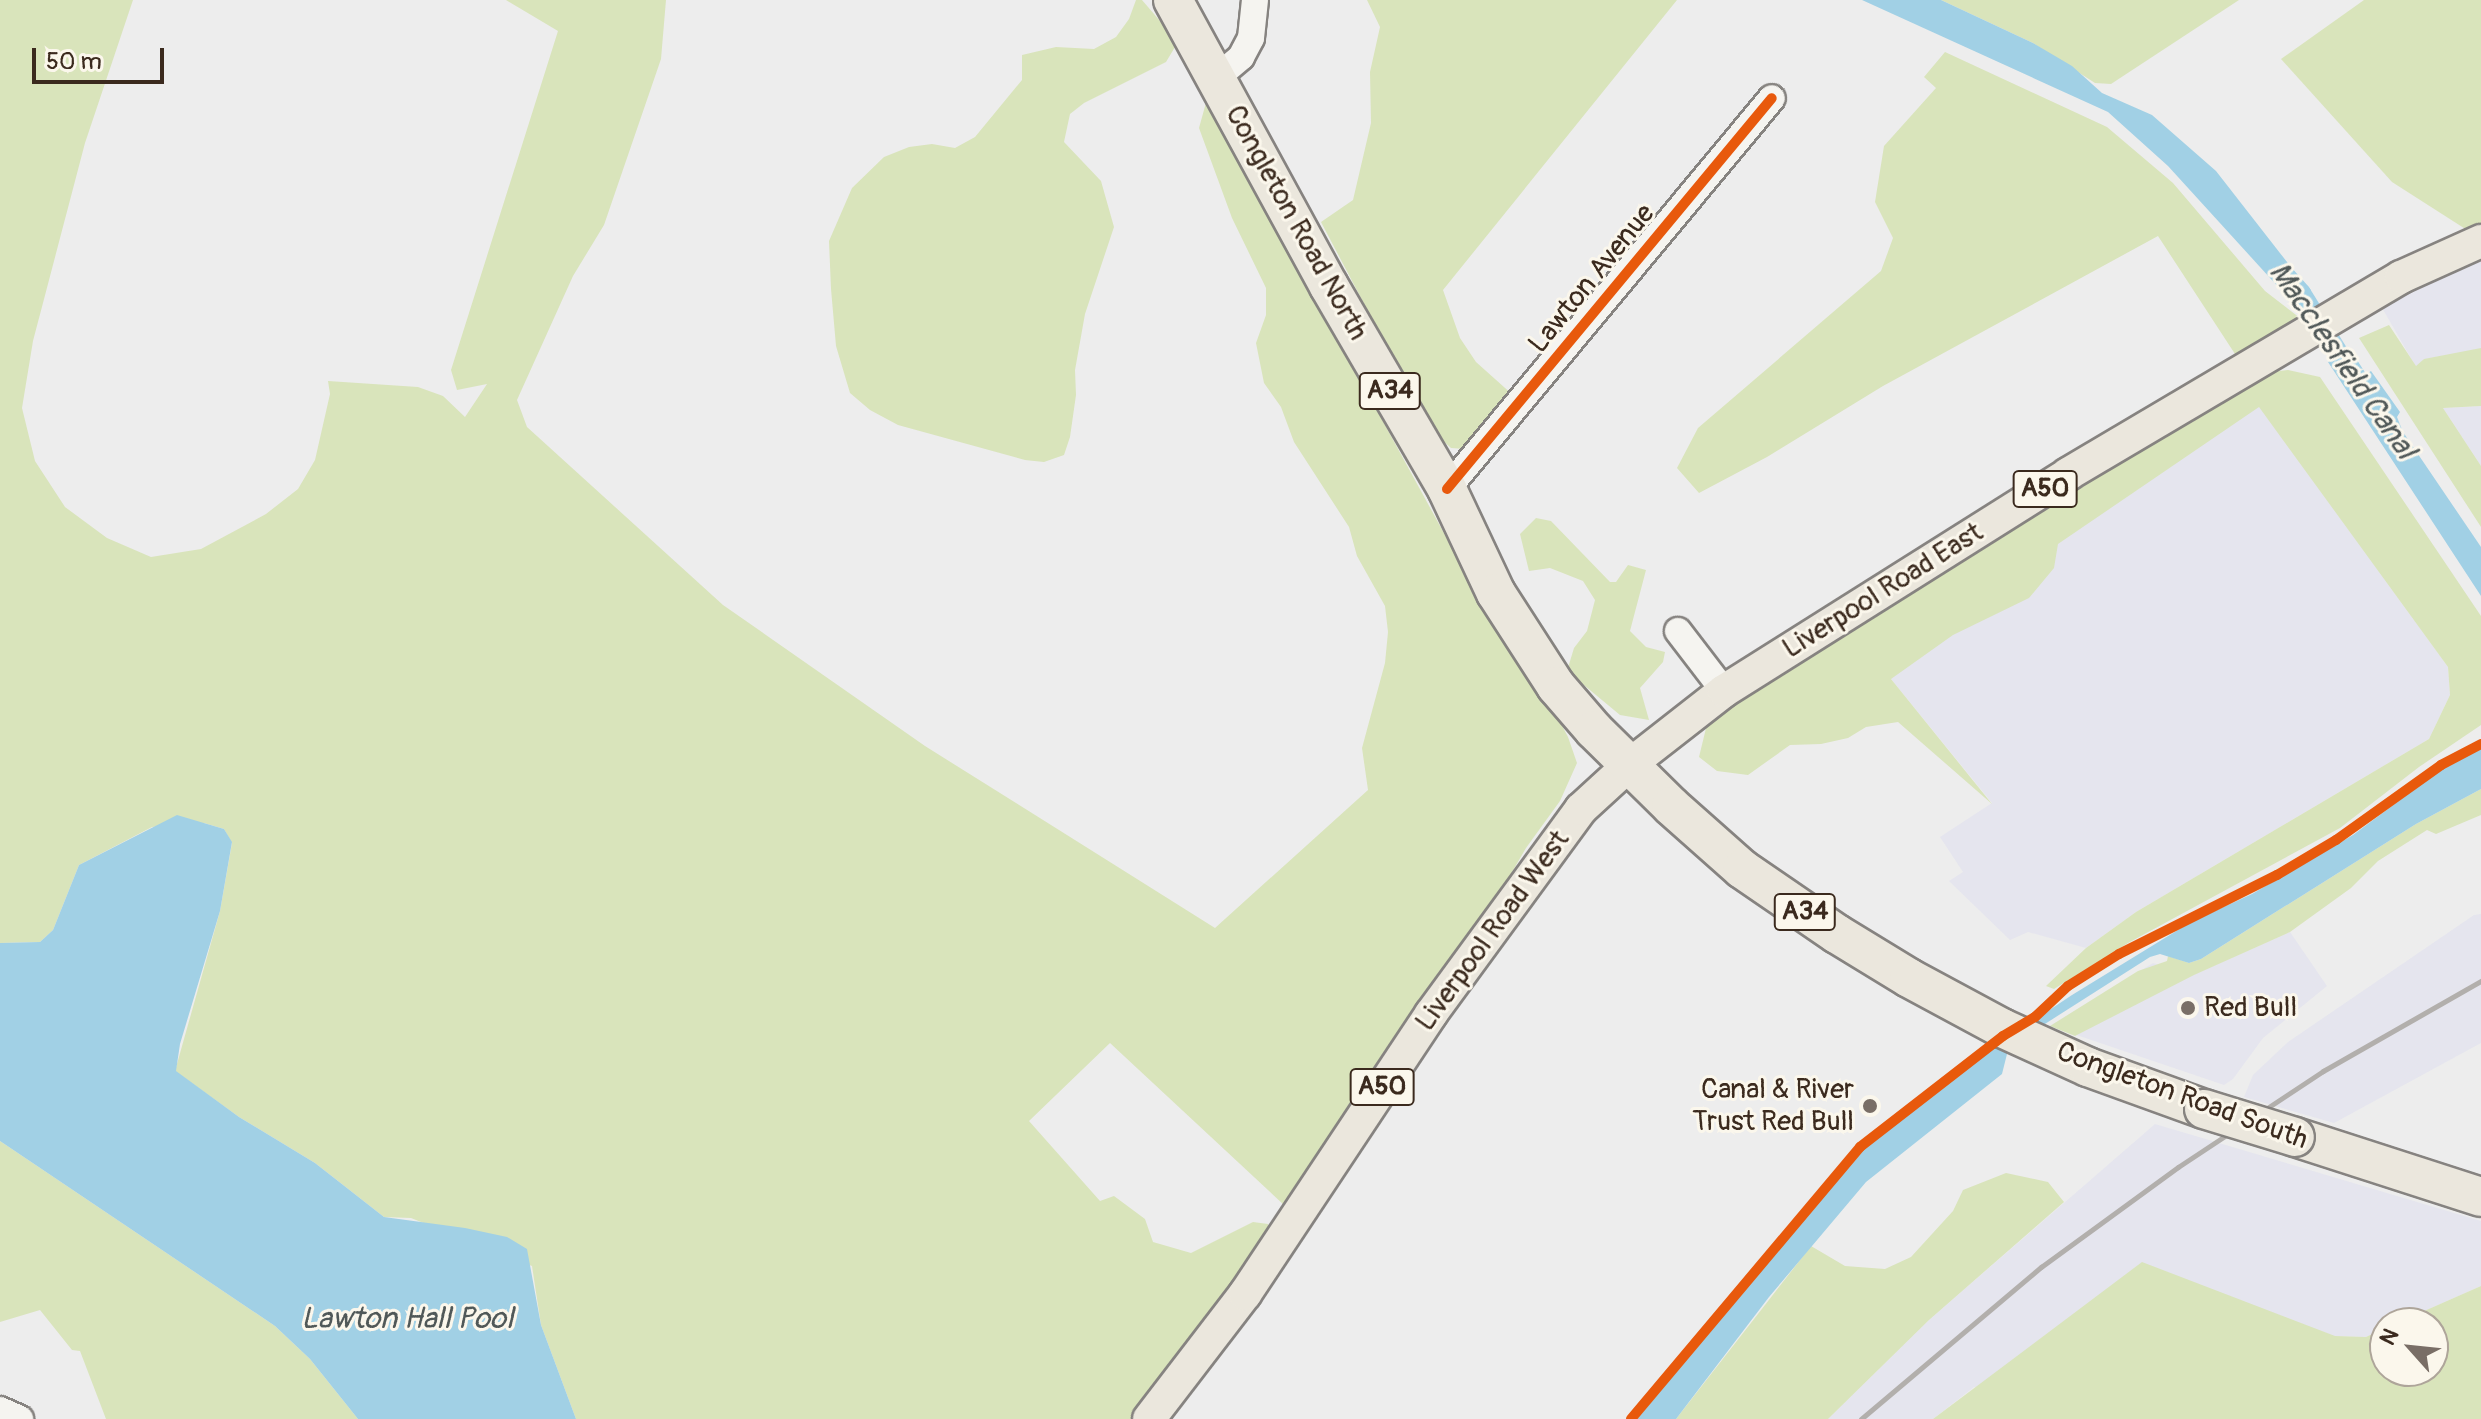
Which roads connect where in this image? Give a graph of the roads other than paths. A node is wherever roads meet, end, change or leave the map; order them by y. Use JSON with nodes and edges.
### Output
{"nodes":[{"id":1,"x":1173,"y":0,"type":"edge"},
{"id":2,"x":1255,"y":0,"type":"edge"},
{"id":3,"x":1215,"y":79,"type":"junction"},
{"id":4,"x":1772,"y":98,"type":"dead end"},
{"id":5,"x":2481,"y":241,"type":"edge"},
{"id":6,"x":1447,"y":489,"type":"junction"},
{"id":7,"x":1678,"y":631,"type":"dead end"},
{"id":8,"x":1724,"y":691,"type":"junction"},
{"id":9,"x":1628,"y":766,"type":"junction"},
{"id":10,"x":2481,"y":1197,"type":"edge"},
{"id":11,"x":0,"y":1410,"type":"edge"},
{"id":12,"x":20,"y":1419,"type":"edge"},
{"id":13,"x":1149,"y":1419,"type":"edge"}],
"edges":[{"from":1,"to":3,"type":"highway","name":"Congleton Road North","number":"A34"},
{"from":2,"to":3,"type":"street"},
{"from":3,"to":6,"type":"highway","name":"Congleton Road North","number":"A34"},
{"from":4,"to":6,"type":"street","name":"Lawton Avenue"},
{"from":5,"to":8,"type":"main road","name":"Liverpool Road East","number":"A50"},
{"from":6,"to":9,"type":"highway","name":"Congleton Road North","number":"A34"},
{"from":7,"to":8,"type":"street"},
{"from":8,"to":9,"type":"main road","name":"Liverpool Road East","number":"A50"},
{"from":9,"to":10,"type":"highway","name":"Congleton Road South","number":"A34","bridge":true},
{"from":9,"to":13,"type":"main road","name":"Liverpool Road West","number":"A50"},
{"from":11,"to":12,"type":"street"}]}
